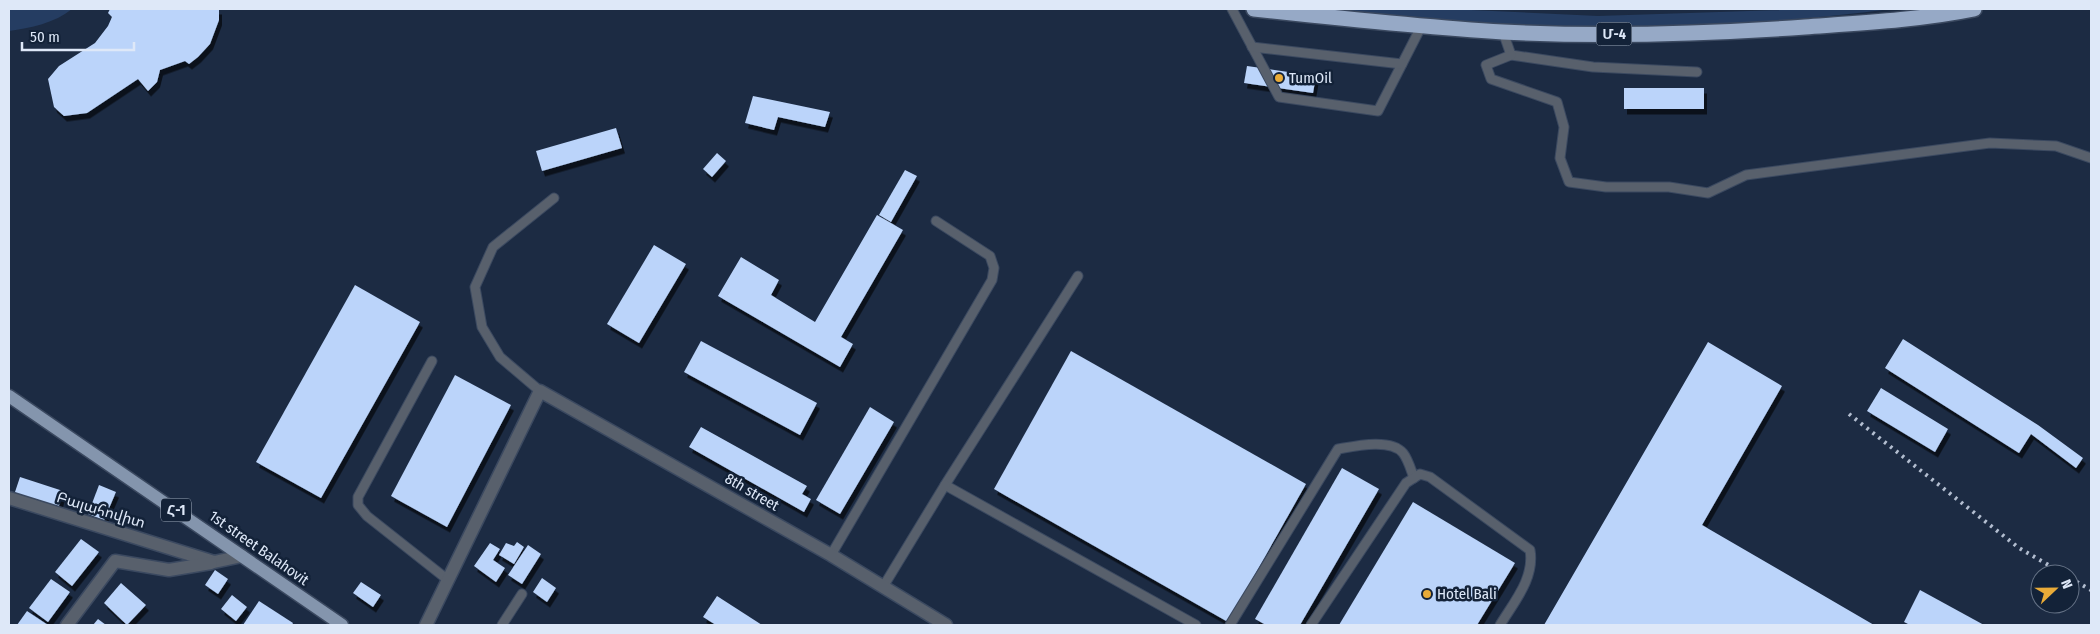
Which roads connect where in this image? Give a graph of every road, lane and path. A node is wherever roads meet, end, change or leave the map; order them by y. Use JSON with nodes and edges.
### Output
{"nodes":[{"id":1,"x":1232,"y":9,"type":"edge"},
{"id":2,"x":1254,"y":9,"type":"edge"},
{"id":3,"x":1974,"y":9,"type":"edge"},
{"id":4,"x":1422,"y":25,"type":"junction"},
{"id":5,"x":1504,"y":32,"type":"junction"},
{"id":6,"x":1252,"y":47,"type":"junction"},
{"id":7,"x":1511,"y":55,"type":"junction"},
{"id":8,"x":1402,"y":64,"type":"junction"},
{"id":9,"x":1697,"y":72,"type":"dead end"},
{"id":10,"x":2091,"y":158,"type":"edge"},
{"id":11,"x":554,"y":198,"type":"dead end"},
{"id":12,"x":936,"y":221,"type":"dead end"},
{"id":13,"x":1078,"y":276,"type":"dead end"},
{"id":14,"x":432,"y":361,"type":"dead end"},
{"id":15,"x":540,"y":391,"type":"junction"},
{"id":16,"x":9,"y":396,"type":"edge"},
{"id":17,"x":1414,"y":478,"type":"junction"},
{"id":18,"x":945,"y":485,"type":"junction"},
{"id":19,"x":9,"y":498,"type":"edge"},
{"id":20,"x":831,"y":555,"type":"junction"},
{"id":21,"x":242,"y":556,"type":"junction"},
{"id":22,"x":214,"y":562,"type":"junction"},
{"id":23,"x":448,"y":580,"type":"junction"},
{"id":24,"x":883,"y":587,"type":"junction"},
{"id":25,"x":522,"y":594,"type":"dead end"},
{"id":26,"x":67,"y":625,"type":"edge"},
{"id":27,"x":342,"y":625,"type":"edge"},
{"id":28,"x":426,"y":625,"type":"edge"},
{"id":29,"x":502,"y":625,"type":"edge"},
{"id":30,"x":946,"y":625,"type":"edge"},
{"id":31,"x":1196,"y":625,"type":"edge"},
{"id":32,"x":1230,"y":625,"type":"edge"},
{"id":33,"x":1311,"y":625,"type":"edge"},
{"id":34,"x":1500,"y":625,"type":"edge"}],
"edges":[{"from":1,"to":6,"type":"lane"},
{"from":2,"to":4,"type":"highway","number":"Մ-4"},
{"from":3,"to":5,"type":"highway","number":"Մ-4"},
{"from":4,"to":5,"type":"highway","number":"Մ-4"},
{"from":4,"to":8,"type":"lane"},
{"from":5,"to":7,"type":"lane"},
{"from":6,"to":8,"type":"lane"},
{"from":6,"to":8,"type":"lane"},
{"from":7,"to":9,"type":"lane"},
{"from":7,"to":10,"type":"lane"},
{"from":11,"to":15,"type":"lane"},
{"from":12,"to":20,"type":"lane"},
{"from":13,"to":18,"type":"lane"},
{"from":14,"to":23,"type":"lane"},
{"from":15,"to":20,"type":"street","name":"8th street"},
{"from":15,"to":23,"type":"street"},
{"from":16,"to":21,"type":"main road","name":"1st street Balahovit","number":"Հ-1"},
{"from":17,"to":32,"type":"lane"},
{"from":17,"to":33,"type":"lane"},
{"from":17,"to":34,"type":"lane"},
{"from":18,"to":24,"type":"lane"},
{"from":18,"to":31,"type":"lane"},
{"from":19,"to":22,"type":"street","name":"Բալահովիտ"},
{"from":20,"to":24,"type":"street","name":"8th street"},
{"from":21,"to":22,"type":"street","name":"Բալահովիտ"},
{"from":21,"to":27,"type":"main road","name":"1st street Balahovit","number":"Հ-1"},
{"from":22,"to":26,"type":"street"},
{"from":23,"to":28,"type":"street"},
{"from":24,"to":30,"type":"street","name":"8th street"},
{"from":25,"to":29,"type":"lane"}]}
